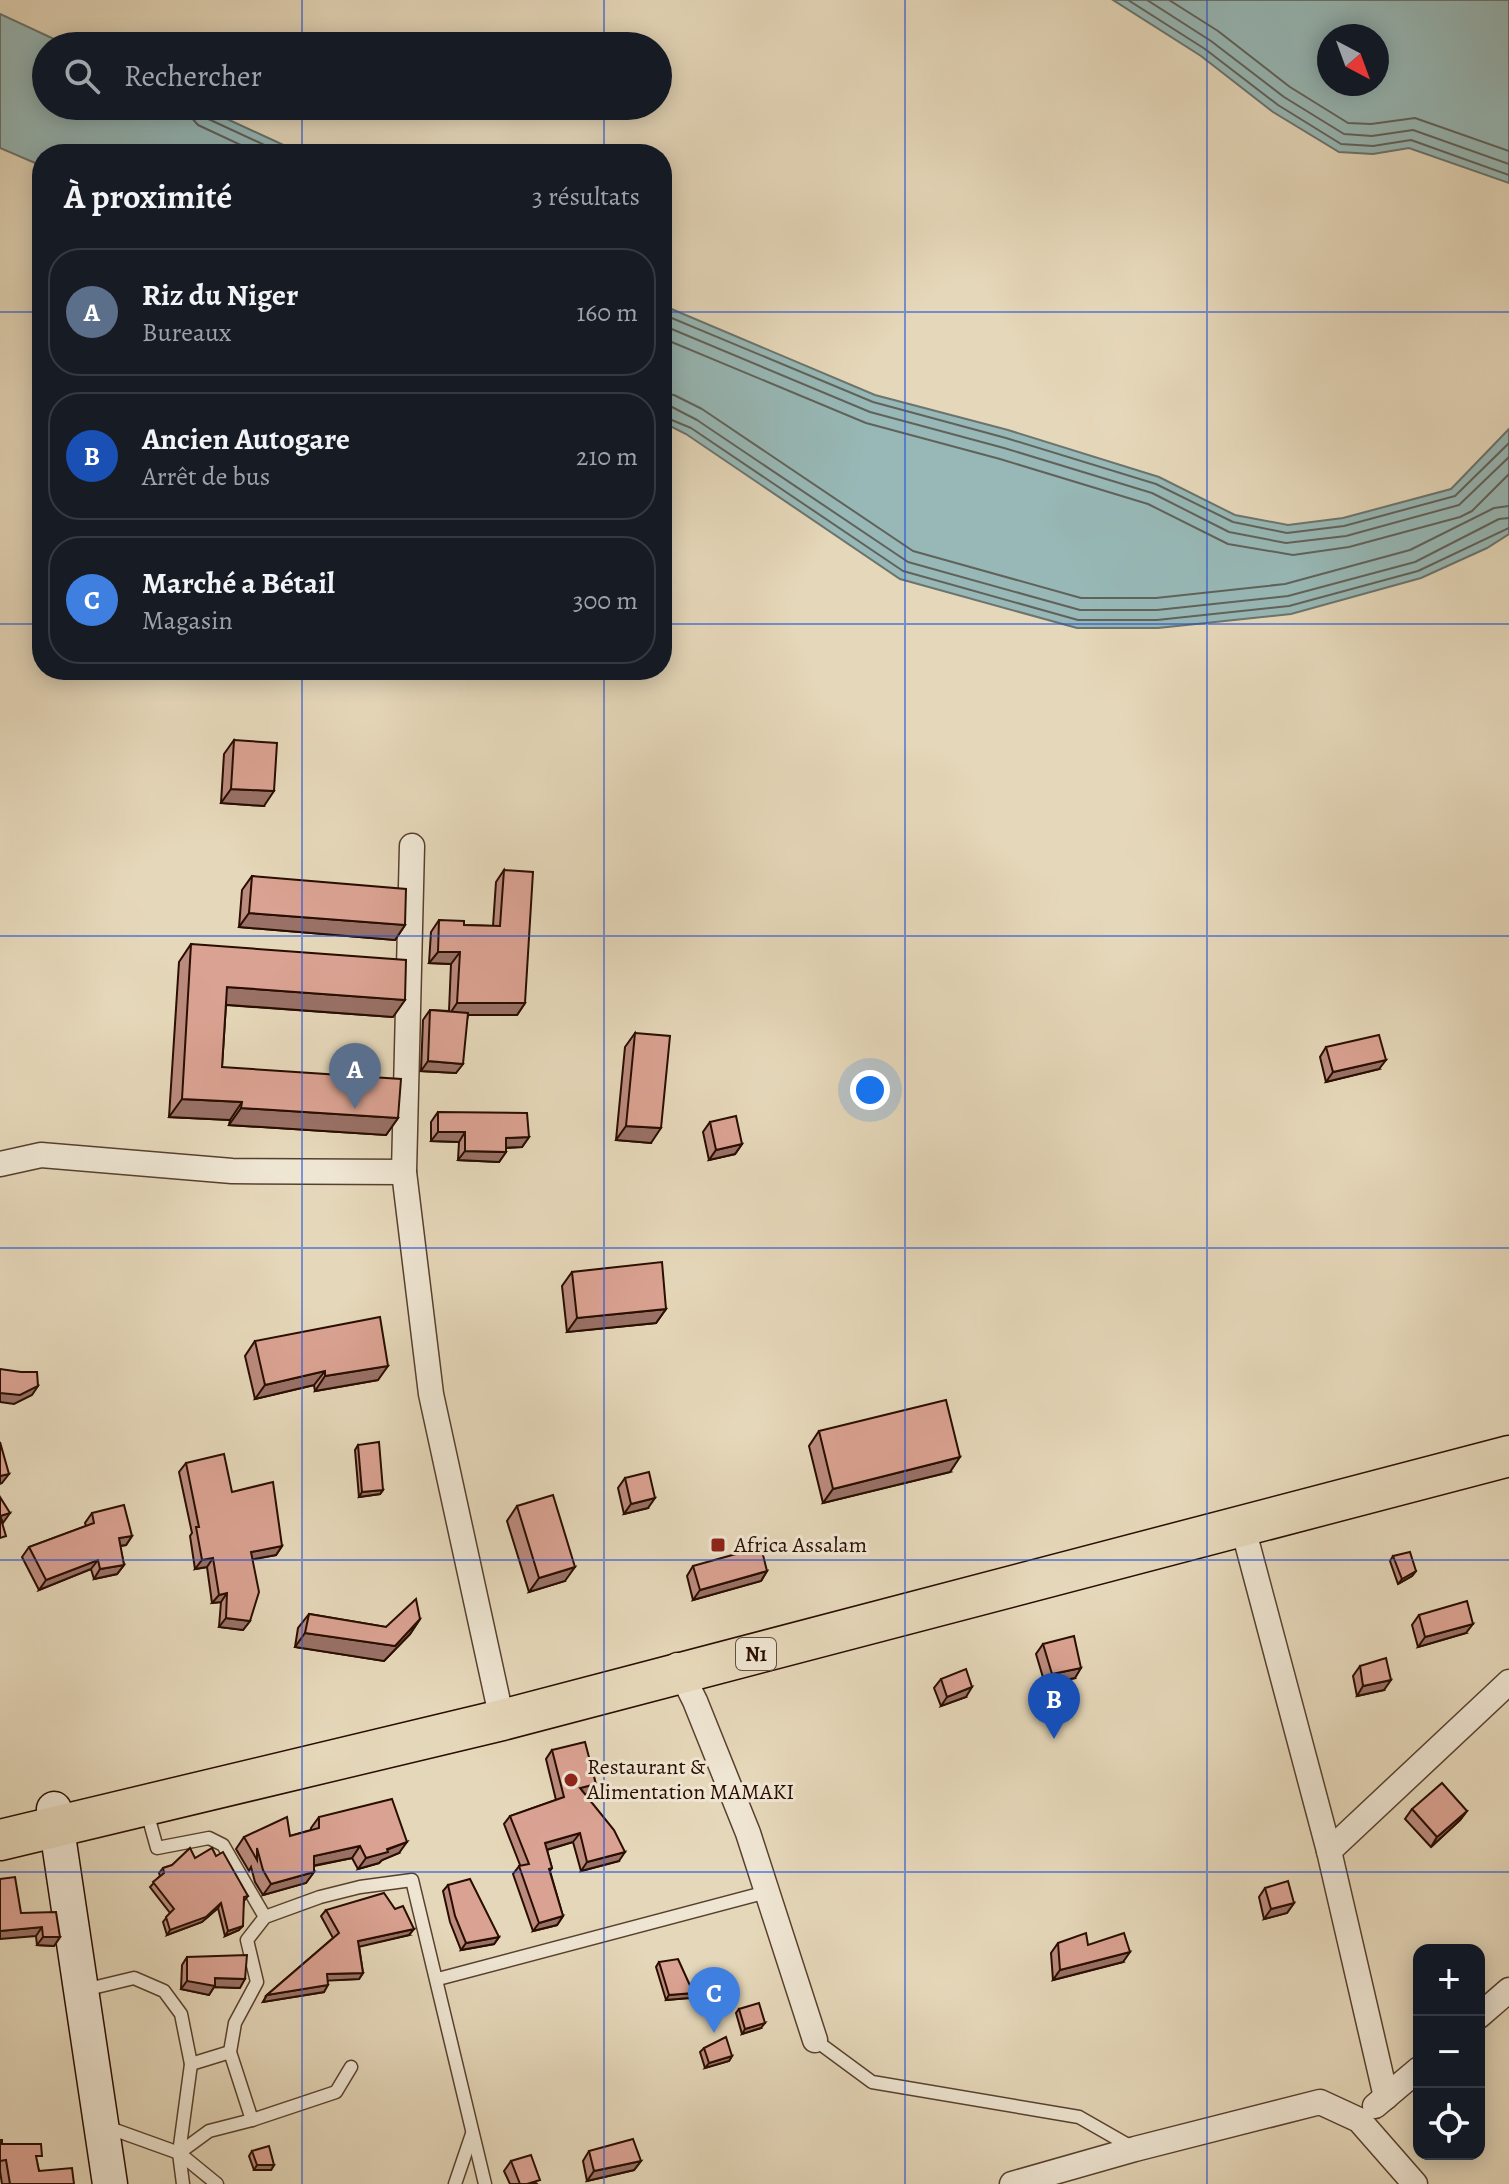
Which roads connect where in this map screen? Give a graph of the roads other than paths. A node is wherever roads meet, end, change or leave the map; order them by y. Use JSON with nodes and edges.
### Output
{"nodes":[{"id":1,"x":412,"y":846,"type":"dead end"},
{"id":2,"x":0,"y":1164,"type":"edge"},
{"id":3,"x":404,"y":1172,"type":"junction"},
{"id":4,"x":1509,"y":1440,"type":"edge"},
{"id":5,"x":1509,"y":1456,"type":"edge"},
{"id":6,"x":1243,"y":1528,"type":"junction"},
{"id":7,"x":677,"y":1666,"type":"junction"},
{"id":8,"x":1509,"y":1682,"type":"edge"},
{"id":9,"x":500,"y":1712,"type":"junction"},
{"id":10,"x":145,"y":1804,"type":"junction"},
{"id":11,"x":56,"y":1817,"type":"junction"},
{"id":12,"x":0,"y":1823,"type":"edge"},
{"id":13,"x":0,"y":1840,"type":"edge"},
{"id":14,"x":1329,"y":1851,"type":"junction"},
{"id":15,"x":767,"y":1892,"type":"junction"},
{"id":16,"x":265,"y":1917,"type":"junction"},
{"id":17,"x":438,"y":1979,"type":"junction"},
{"id":18,"x":1509,"y":1990,"type":"edge"},
{"id":19,"x":81,"y":1991,"type":"junction"},
{"id":20,"x":1485,"y":2011,"type":"edge"},
{"id":21,"x":815,"y":2040,"type":"joint"},
{"id":22,"x":230,"y":2052,"type":"junction"},
{"id":23,"x":191,"y":2064,"type":"junction"},
{"id":24,"x":351,"y":2067,"type":"dead end"},
{"id":25,"x":1413,"y":2074,"type":"edge"},
{"id":26,"x":1386,"y":2097,"type":"junction"},
{"id":27,"x":252,"y":2120,"type":"junction"},
{"id":28,"x":1359,"y":2120,"type":"junction"},
{"id":29,"x":101,"y":2125,"type":"junction"},
{"id":30,"x":473,"y":2132,"type":"junction"},
{"id":31,"x":1135,"y":2149,"type":"junction"},
{"id":32,"x":179,"y":2153,"type":"junction"},
{"id":33,"x":110,"y":2184,"type":"edge"},
{"id":34,"x":183,"y":2184,"type":"edge"},
{"id":35,"x":217,"y":2184,"type":"edge"},
{"id":36,"x":455,"y":2184,"type":"edge"},
{"id":37,"x":485,"y":2184,"type":"edge"},
{"id":38,"x":1012,"y":2184,"type":"edge"},
{"id":39,"x":1415,"y":2184,"type":"edge"}],
"edges":[{"from":1,"to":3,"type":"street"},
{"from":2,"to":3,"type":"street"},
{"from":3,"to":9,"type":"street"},
{"from":4,"to":7,"type":"main road","number":"N1"},
{"from":5,"to":6,"type":"main road","number":"N1"},
{"from":6,"to":7,"type":"main road","number":"N1"},
{"from":6,"to":14,"type":"street"},
{"from":7,"to":9,"type":"main road","number":"N1"},
{"from":7,"to":15,"type":"street"},
{"from":8,"to":14,"type":"street"},
{"from":9,"to":10,"type":"main road","number":"N1"},
{"from":9,"to":11,"type":"main road","number":"N1"},
{"from":10,"to":11,"type":"main road","number":"N1"},
{"from":10,"to":16,"type":"lane"},
{"from":11,"to":12,"type":"main road","number":"N1"},
{"from":11,"to":13,"type":"main road","number":"N1"},
{"from":11,"to":19,"type":"main road"},
{"from":14,"to":26,"type":"street"},
{"from":15,"to":17,"type":"lane"},
{"from":15,"to":21,"type":"street"},
{"from":16,"to":17,"type":"lane"},
{"from":16,"to":22,"type":"lane"},
{"from":17,"to":30,"type":"lane"},
{"from":18,"to":20,"type":"street"},
{"from":19,"to":23,"type":"lane"},
{"from":19,"to":29,"type":"main road"},
{"from":21,"to":31,"type":"lane"},
{"from":22,"to":23,"type":"lane"},
{"from":22,"to":27,"type":"lane"},
{"from":23,"to":32,"type":"lane"},
{"from":24,"to":27,"type":"lane"},
{"from":25,"to":26,"type":"street"},
{"from":26,"to":28,"type":"street"},
{"from":27,"to":32,"type":"lane"},
{"from":28,"to":31,"type":"street"},
{"from":28,"to":39,"type":"street"},
{"from":29,"to":32,"type":"lane"},
{"from":29,"to":33,"type":"main road"},
{"from":30,"to":36,"type":"lane"},
{"from":30,"to":37,"type":"lane"},
{"from":31,"to":38,"type":"street"},
{"from":32,"to":34,"type":"lane"},
{"from":32,"to":35,"type":"lane"}]}
